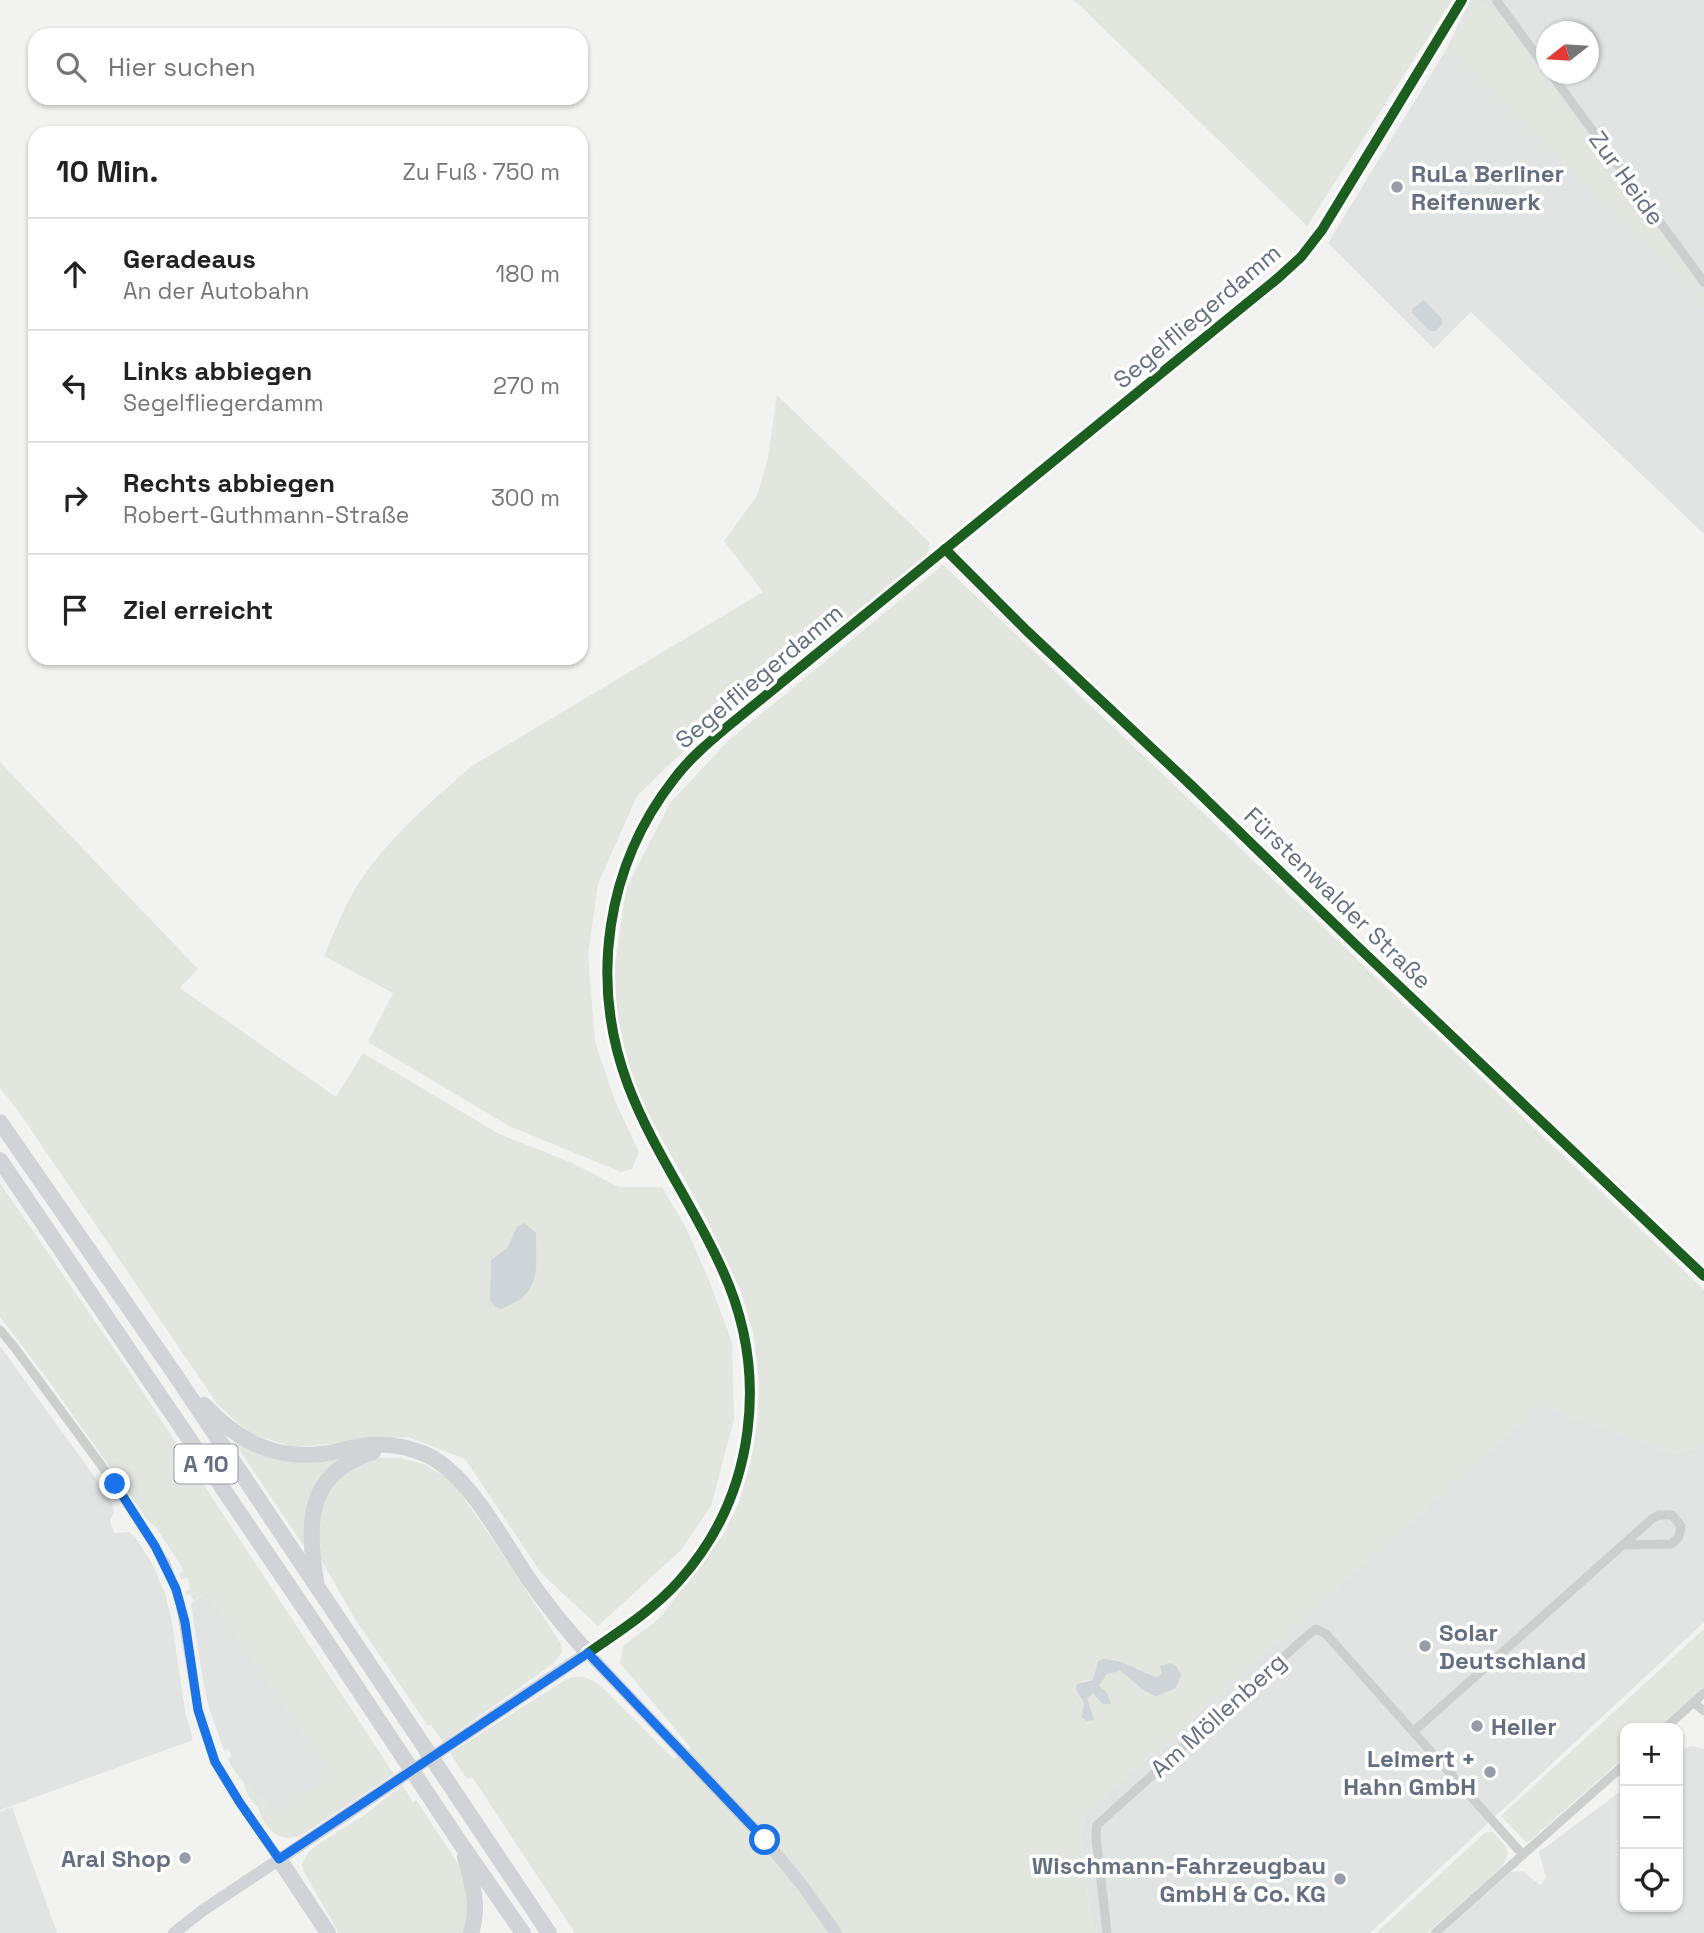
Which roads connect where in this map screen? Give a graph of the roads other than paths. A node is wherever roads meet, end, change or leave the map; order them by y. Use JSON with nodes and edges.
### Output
{"nodes":[{"id":1,"x":1462,"y":0,"type":"edge"},
{"id":2,"x":1496,"y":0,"type":"edge"},
{"id":3,"x":1536,"y":54,"type":"edge"},
{"id":4,"x":1558,"y":84,"type":"edge"},
{"id":5,"x":1704,"y":282,"type":"edge"},
{"id":6,"x":945,"y":549,"type":"junction"},
{"id":7,"x":0,"y":1122,"type":"edge"},
{"id":8,"x":0,"y":1160,"type":"edge"},
{"id":9,"x":1704,"y":1276,"type":"edge"},
{"id":10,"x":0,"y":1331,"type":"edge"},
{"id":11,"x":172,"y":1370,"type":"junction"},
{"id":12,"x":392,"y":1446,"type":"junction"},
{"id":13,"x":1623,"y":1545,"type":"junction"},
{"id":14,"x":317,"y":1588,"type":"junction"},
{"id":15,"x":588,"y":1653,"type":"junction"},
{"id":16,"x":1704,"y":1693,"type":"edge"},
{"id":17,"x":1694,"y":1703,"type":"junction"},
{"id":18,"x":1704,"y":1711,"type":"edge"},
{"id":19,"x":1671,"y":1723,"type":"edge"},
{"id":20,"x":1414,"y":1731,"type":"junction"},
{"id":21,"x":1620,"y":1768,"type":"edge"},
{"id":22,"x":461,"y":1844,"type":"junction"},
{"id":23,"x":1523,"y":1855,"type":"junction"},
{"id":24,"x":279,"y":1859,"type":"junction"},
{"id":25,"x":174,"y":1933,"type":"edge"},
{"id":26,"x":328,"y":1933,"type":"edge"},
{"id":27,"x":471,"y":1933,"type":"edge"},
{"id":28,"x":523,"y":1933,"type":"edge"},
{"id":29,"x":549,"y":1933,"type":"edge"},
{"id":30,"x":836,"y":1933,"type":"edge"},
{"id":31,"x":1107,"y":1933,"type":"edge"},
{"id":32,"x":1435,"y":1933,"type":"edge"}],
"edges":[{"from":1,"to":6,"type":"street","name":"Segelfliegerdamm"},
{"from":2,"to":3,"type":"street"},
{"from":4,"to":5,"type":"street","name":"Zur Heide"},
{"from":6,"to":9,"type":"street","name":"Fürstenwalder Straße"},
{"from":6,"to":15,"type":"street","name":"Segelfliegerdamm"},
{"from":7,"to":11,"type":"highway","number":"A 10"},
{"from":8,"to":22,"type":"highway","number":"A 10"},
{"from":10,"to":24,"type":"street"},
{"from":11,"to":12,"type":"highway"},
{"from":11,"to":14,"type":"highway","number":"A 10"},
{"from":12,"to":14,"type":"highway"},
{"from":12,"to":15,"type":"highway"},
{"from":13,"to":13,"type":"street"},
{"from":13,"to":20,"type":"street"},
{"from":14,"to":29,"type":"highway","number":"A 10"},
{"from":15,"to":24,"type":"street","name":"Segelfliegerdamm"},
{"from":15,"to":30,"type":"street"},
{"from":16,"to":17,"type":"street"},
{"from":17,"to":18,"type":"street"},
{"from":17,"to":19,"type":"street"},
{"from":20,"to":23,"type":"street","name":"Am Möllenberg"},
{"from":20,"to":31,"type":"street","name":"Am Möllenberg"},
{"from":21,"to":23,"type":"street"},
{"from":22,"to":27,"type":"highway"},
{"from":22,"to":28,"type":"highway","number":"A 10"},
{"from":23,"to":32,"type":"street"},
{"from":24,"to":25,"type":"street","name":"Segelfliegerdamm"},
{"from":24,"to":26,"type":"highway"}]}
